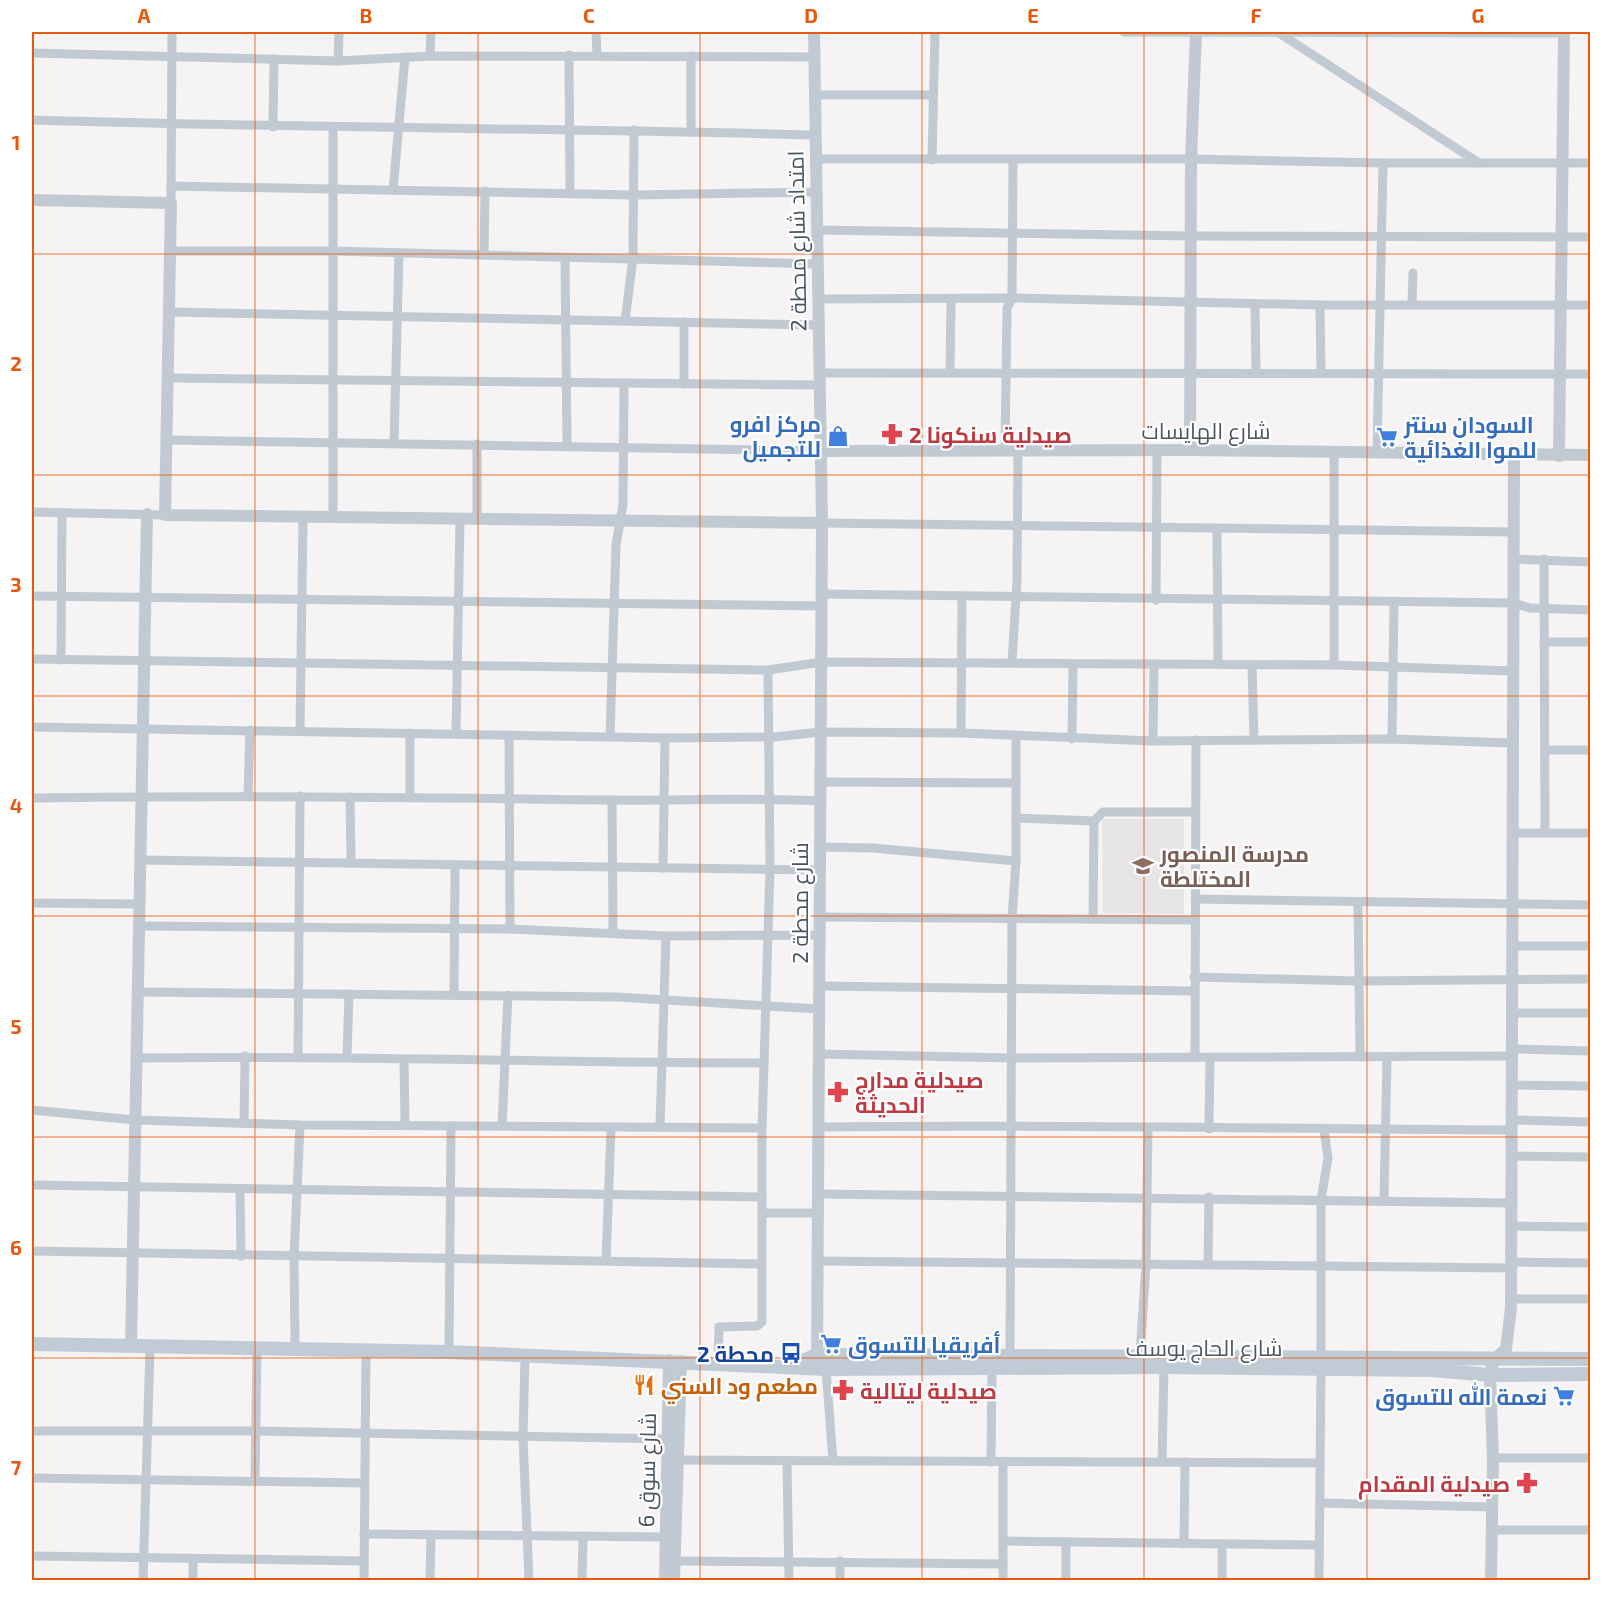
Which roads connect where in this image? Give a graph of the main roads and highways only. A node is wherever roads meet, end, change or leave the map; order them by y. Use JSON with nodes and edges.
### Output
{"nodes":[{"id":1,"x":32,"y":1344,"type":"edge"},
{"id":2,"x":1590,"y":1359,"type":"edge"},
{"id":3,"x":1321,"y":1363,"type":"junction"},
{"id":4,"x":820,"y":1364,"type":"junction"},
{"id":5,"x":1590,"y":1374,"type":"edge"}],
"edges":[{"from":1,"to":4,"type":"main road"},
{"from":2,"to":3,"type":"main road","name":"شارع الحاج يوسف"},
{"from":3,"to":4,"type":"main road","name":"شارع الحاج يوسف"},
{"from":3,"to":4,"type":"main road","name":"شارع الحاج يوسف"},
{"from":3,"to":5,"type":"main road","name":"شارع الحاج يوسف"}]}
